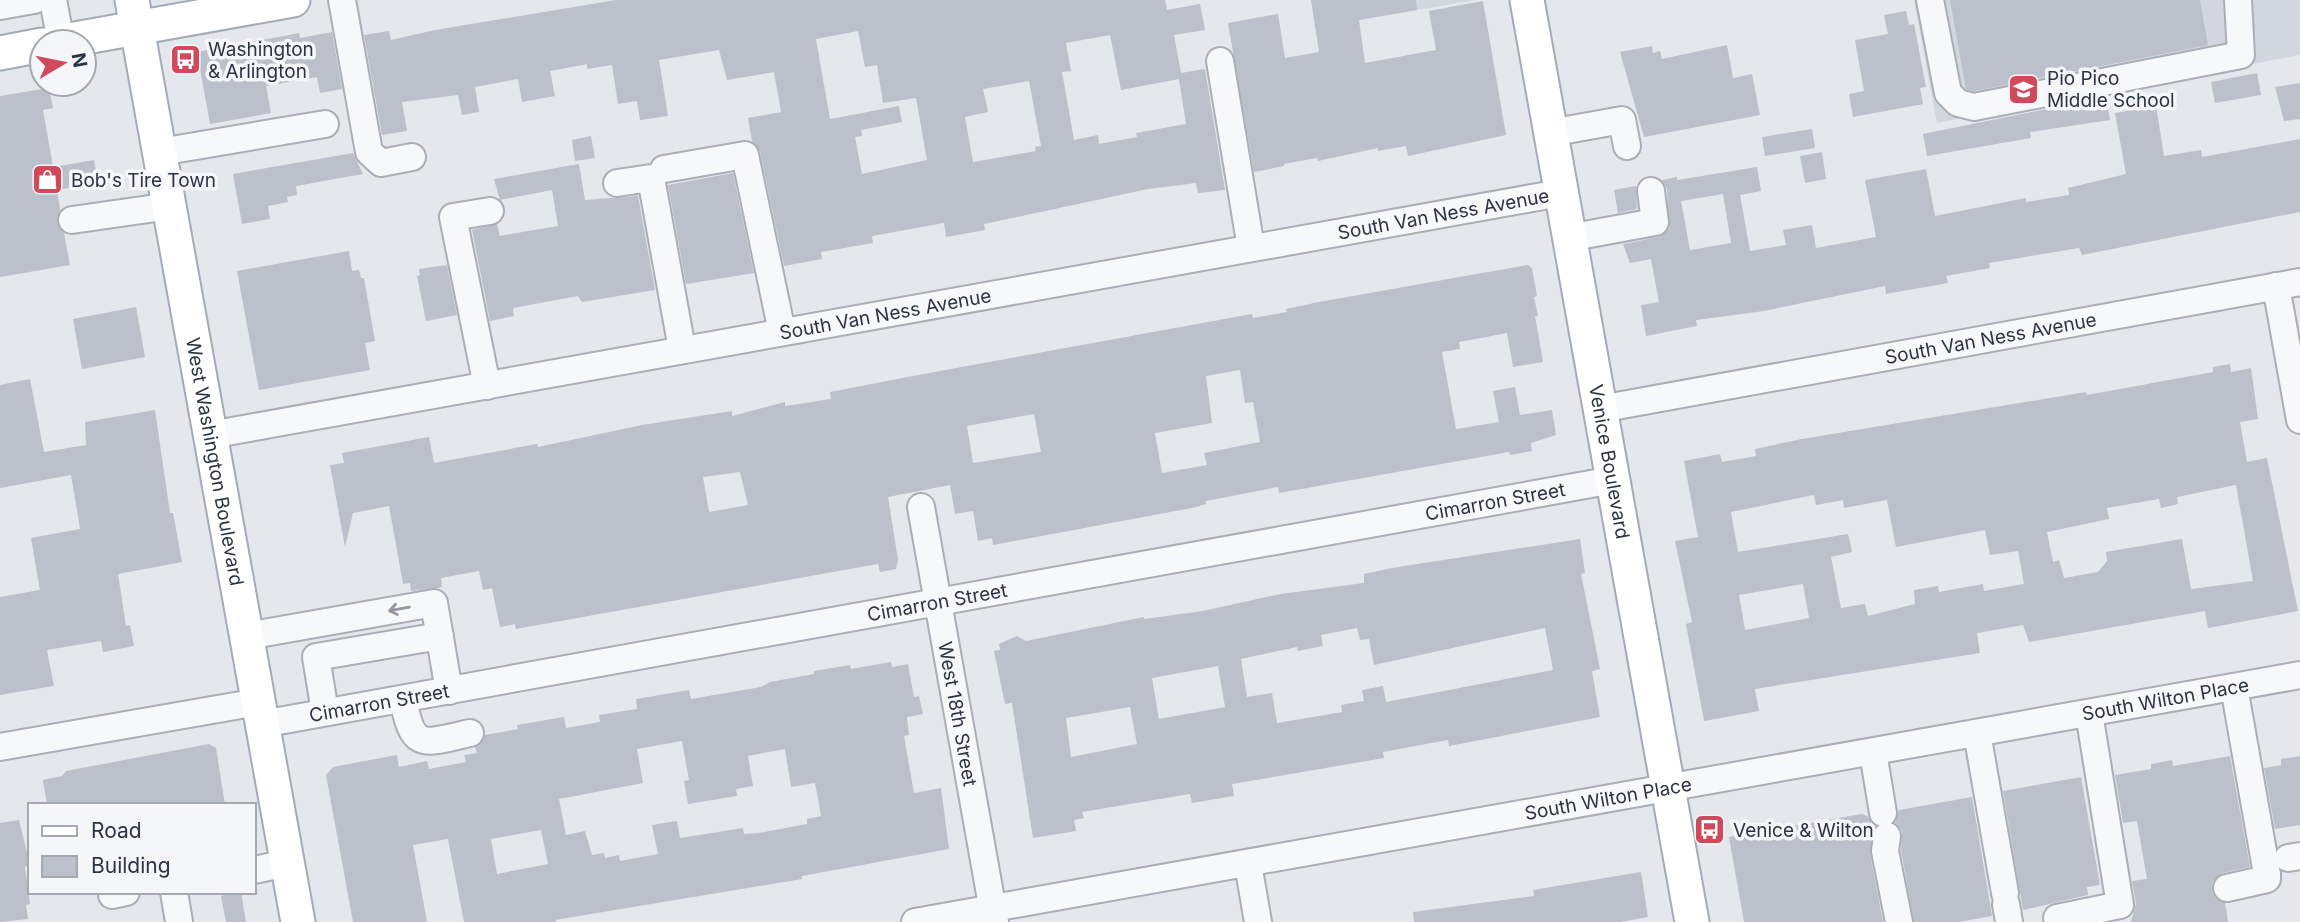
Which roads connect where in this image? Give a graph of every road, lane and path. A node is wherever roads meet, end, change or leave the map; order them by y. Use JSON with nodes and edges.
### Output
{"nodes":[{"id":1,"x":34,"y":0,"type":"edge"},
{"id":2,"x":53,"y":0,"type":"edge"},
{"id":3,"x":293,"y":0,"type":"edge"},
{"id":4,"x":342,"y":0,"type":"edge"},
{"id":5,"x":1527,"y":0,"type":"edge"},
{"id":6,"x":1930,"y":0,"type":"edge"},
{"id":7,"x":2238,"y":0,"type":"edge"},
{"id":8,"x":0,"y":6,"type":"edge"},
{"id":9,"x":134,"y":14,"type":"edge"},
{"id":10,"x":58,"y":28,"type":"edge"},
{"id":11,"x":97,"y":28,"type":"edge"},
{"id":12,"x":28,"y":48,"type":"edge"},
{"id":13,"x":0,"y":53,"type":"edge"},
{"id":14,"x":1220,"y":61,"type":"dead end"},
{"id":15,"x":325,"y":124,"type":"dead end"},
{"id":16,"x":1550,"y":133,"type":"junction"},
{"id":17,"x":1627,"y":146,"type":"dead end"},
{"id":18,"x":160,"y":152,"type":"junction"},
{"id":19,"x":412,"y":157,"type":"dead end"},
{"id":20,"x":664,"y":169,"type":"dead end"},
{"id":21,"x":617,"y":183,"type":"dead end"},
{"id":22,"x":1651,"y":191,"type":"dead end"},
{"id":23,"x":1560,"y":193,"type":"junction"},
{"id":24,"x":170,"y":206,"type":"junction"},
{"id":25,"x":490,"y":211,"type":"dead end"},
{"id":26,"x":72,"y":220,"type":"dead end"},
{"id":27,"x":1568,"y":238,"type":"junction"},
{"id":28,"x":1251,"y":248,"type":"junction"},
{"id":29,"x":2288,"y":284,"type":"edge"},
{"id":30,"x":782,"y":332,"type":"junction"},
{"id":31,"x":682,"y":349,"type":"junction"},
{"id":32,"x":487,"y":386,"type":"junction"},
{"id":33,"x":1600,"y":409,"type":"junction"},
{"id":34,"x":2300,"y":420,"type":"edge"},
{"id":35,"x":210,"y":435,"type":"junction"},
{"id":36,"x":1613,"y":481,"type":"junction"},
{"id":37,"x":921,"y":507,"type":"dead end"},
{"id":38,"x":937,"y":601,"type":"junction"},
{"id":39,"x":247,"y":636,"type":"junction"},
{"id":40,"x":440,"y":636,"type":"junction"},
{"id":41,"x":2300,"y":675,"type":"edge"},
{"id":42,"x":2234,"y":687,"type":"junction"},
{"id":43,"x":450,"y":691,"type":"junction"},
{"id":44,"x":403,"y":699,"type":"junction"},
{"id":45,"x":325,"y":712,"type":"junction"},
{"id":46,"x":260,"y":713,"type":"junction"},
{"id":47,"x":2089,"y":713,"type":"junction"},
{"id":48,"x":470,"y":733,"type":"dead end"},
{"id":49,"x":1977,"y":733,"type":"junction"},
{"id":50,"x":0,"y":747,"type":"edge"},
{"id":51,"x":1873,"y":752,"type":"junction"},
{"id":52,"x":1668,"y":789,"type":"junction"},
{"id":53,"x":287,"y":863,"type":"junction"},
{"id":54,"x":1248,"y":864,"type":"junction"},
{"id":55,"x":256,"y":870,"type":"edge"},
{"id":56,"x":2227,"y":888,"type":"dead end"},
{"id":57,"x":174,"y":894,"type":"edge"},
{"id":58,"x":2007,"y":906,"type":"edge"},
{"id":59,"x":994,"y":915,"type":"edge"},
{"id":60,"x":2057,"y":918,"type":"dead end"},
{"id":61,"x":179,"y":922,"type":"edge"},
{"id":62,"x":298,"y":922,"type":"edge"},
{"id":63,"x":915,"y":922,"type":"edge"},
{"id":64,"x":1258,"y":922,"type":"edge"},
{"id":65,"x":1692,"y":922,"type":"edge"},
{"id":66,"x":1899,"y":922,"type":"edge"}],
"edges":[{"from":1,"to":8,"type":"street"},
{"from":2,"to":10,"type":"street"},
{"from":3,"to":9,"type":"main road"},
{"from":4,"to":19,"type":"street"},
{"from":5,"to":16,"type":"main road","name":"Venice Boulevard"},
{"from":6,"to":7,"type":"street"},
{"from":9,"to":11,"type":"main road"},
{"from":9,"to":18,"type":"main road","name":"West Washington Boulevard"},
{"from":12,"to":13,"type":"main road"},
{"from":14,"to":28,"type":"street"},
{"from":15,"to":18,"type":"street"},
{"from":16,"to":17,"type":"street"},
{"from":16,"to":23,"type":"main road","name":"Venice Boulevard"},
{"from":18,"to":24,"type":"main road","name":"West Washington Boulevard"},
{"from":20,"to":30,"type":"street"},
{"from":21,"to":31,"type":"street"},
{"from":22,"to":27,"type":"street"},
{"from":23,"to":27,"type":"main road","name":"Venice Boulevard"},
{"from":23,"to":28,"type":"street","name":"South Van Ness Avenue"},
{"from":24,"to":26,"type":"street"},
{"from":24,"to":35,"type":"main road","name":"West Washington Boulevard"},
{"from":25,"to":32,"type":"street"},
{"from":27,"to":33,"type":"main road","name":"Venice Boulevard"},
{"from":28,"to":30,"type":"street","name":"South Van Ness Avenue"},
{"from":29,"to":33,"type":"street","name":"South Van Ness Avenue"},
{"from":29,"to":34,"type":"street"},
{"from":30,"to":31,"type":"street","name":"South Van Ness Avenue"},
{"from":31,"to":32,"type":"street","name":"South Van Ness Avenue"},
{"from":32,"to":35,"type":"street","name":"South Van Ness Avenue"},
{"from":33,"to":36,"type":"main road","name":"Venice Boulevard"},
{"from":35,"to":39,"type":"main road","name":"West Washington Boulevard"},
{"from":36,"to":38,"type":"street","name":"Cimarron Street"},
{"from":36,"to":52,"type":"main road","name":"Venice Boulevard"},
{"from":37,"to":38,"type":"street","name":"West 18th Street"},
{"from":38,"to":43,"type":"street","name":"Cimarron Street"},
{"from":38,"to":59,"type":"street","name":"West 18th Street"},
{"from":40,"to":39,"type":"street","one_way":true},
{"from":39,"to":46,"type":"main road","name":"West Washington Boulevard"},
{"from":40,"to":43,"type":"street"},
{"from":40,"to":45,"type":"street"},
{"from":41,"to":42,"type":"street","name":"South Wilton Place"},
{"from":42,"to":47,"type":"street","name":"South Wilton Place"},
{"from":42,"to":56,"type":"street"},
{"from":43,"to":44,"type":"street","name":"Cimarron Street"},
{"from":44,"to":45,"type":"street","name":"Cimarron Street"},
{"from":44,"to":48,"type":"street"},
{"from":45,"to":46,"type":"street","name":"Cimarron Street"},
{"from":46,"to":50,"type":"street","name":"Cimarron Street"},
{"from":46,"to":53,"type":"main road","name":"West Washington Boulevard"},
{"from":47,"to":49,"type":"street","name":"South Wilton Place"},
{"from":47,"to":60,"type":"street"},
{"from":49,"to":51,"type":"street","name":"South Wilton Place"},
{"from":49,"to":58,"type":"street"},
{"from":51,"to":52,"type":"street","name":"South Wilton Place"},
{"from":51,"to":66,"type":"street"},
{"from":52,"to":54,"type":"street","name":"South Wilton Place"},
{"from":52,"to":65,"type":"main road","name":"Venice Boulevard"},
{"from":53,"to":55,"type":"street"},
{"from":53,"to":62,"type":"main road","name":"West Washington Boulevard"},
{"from":54,"to":59,"type":"street","name":"South Wilton Place"},
{"from":54,"to":64,"type":"street"},
{"from":57,"to":61,"type":"street"},
{"from":59,"to":63,"type":"street","name":"South Wilton Place"}]}
